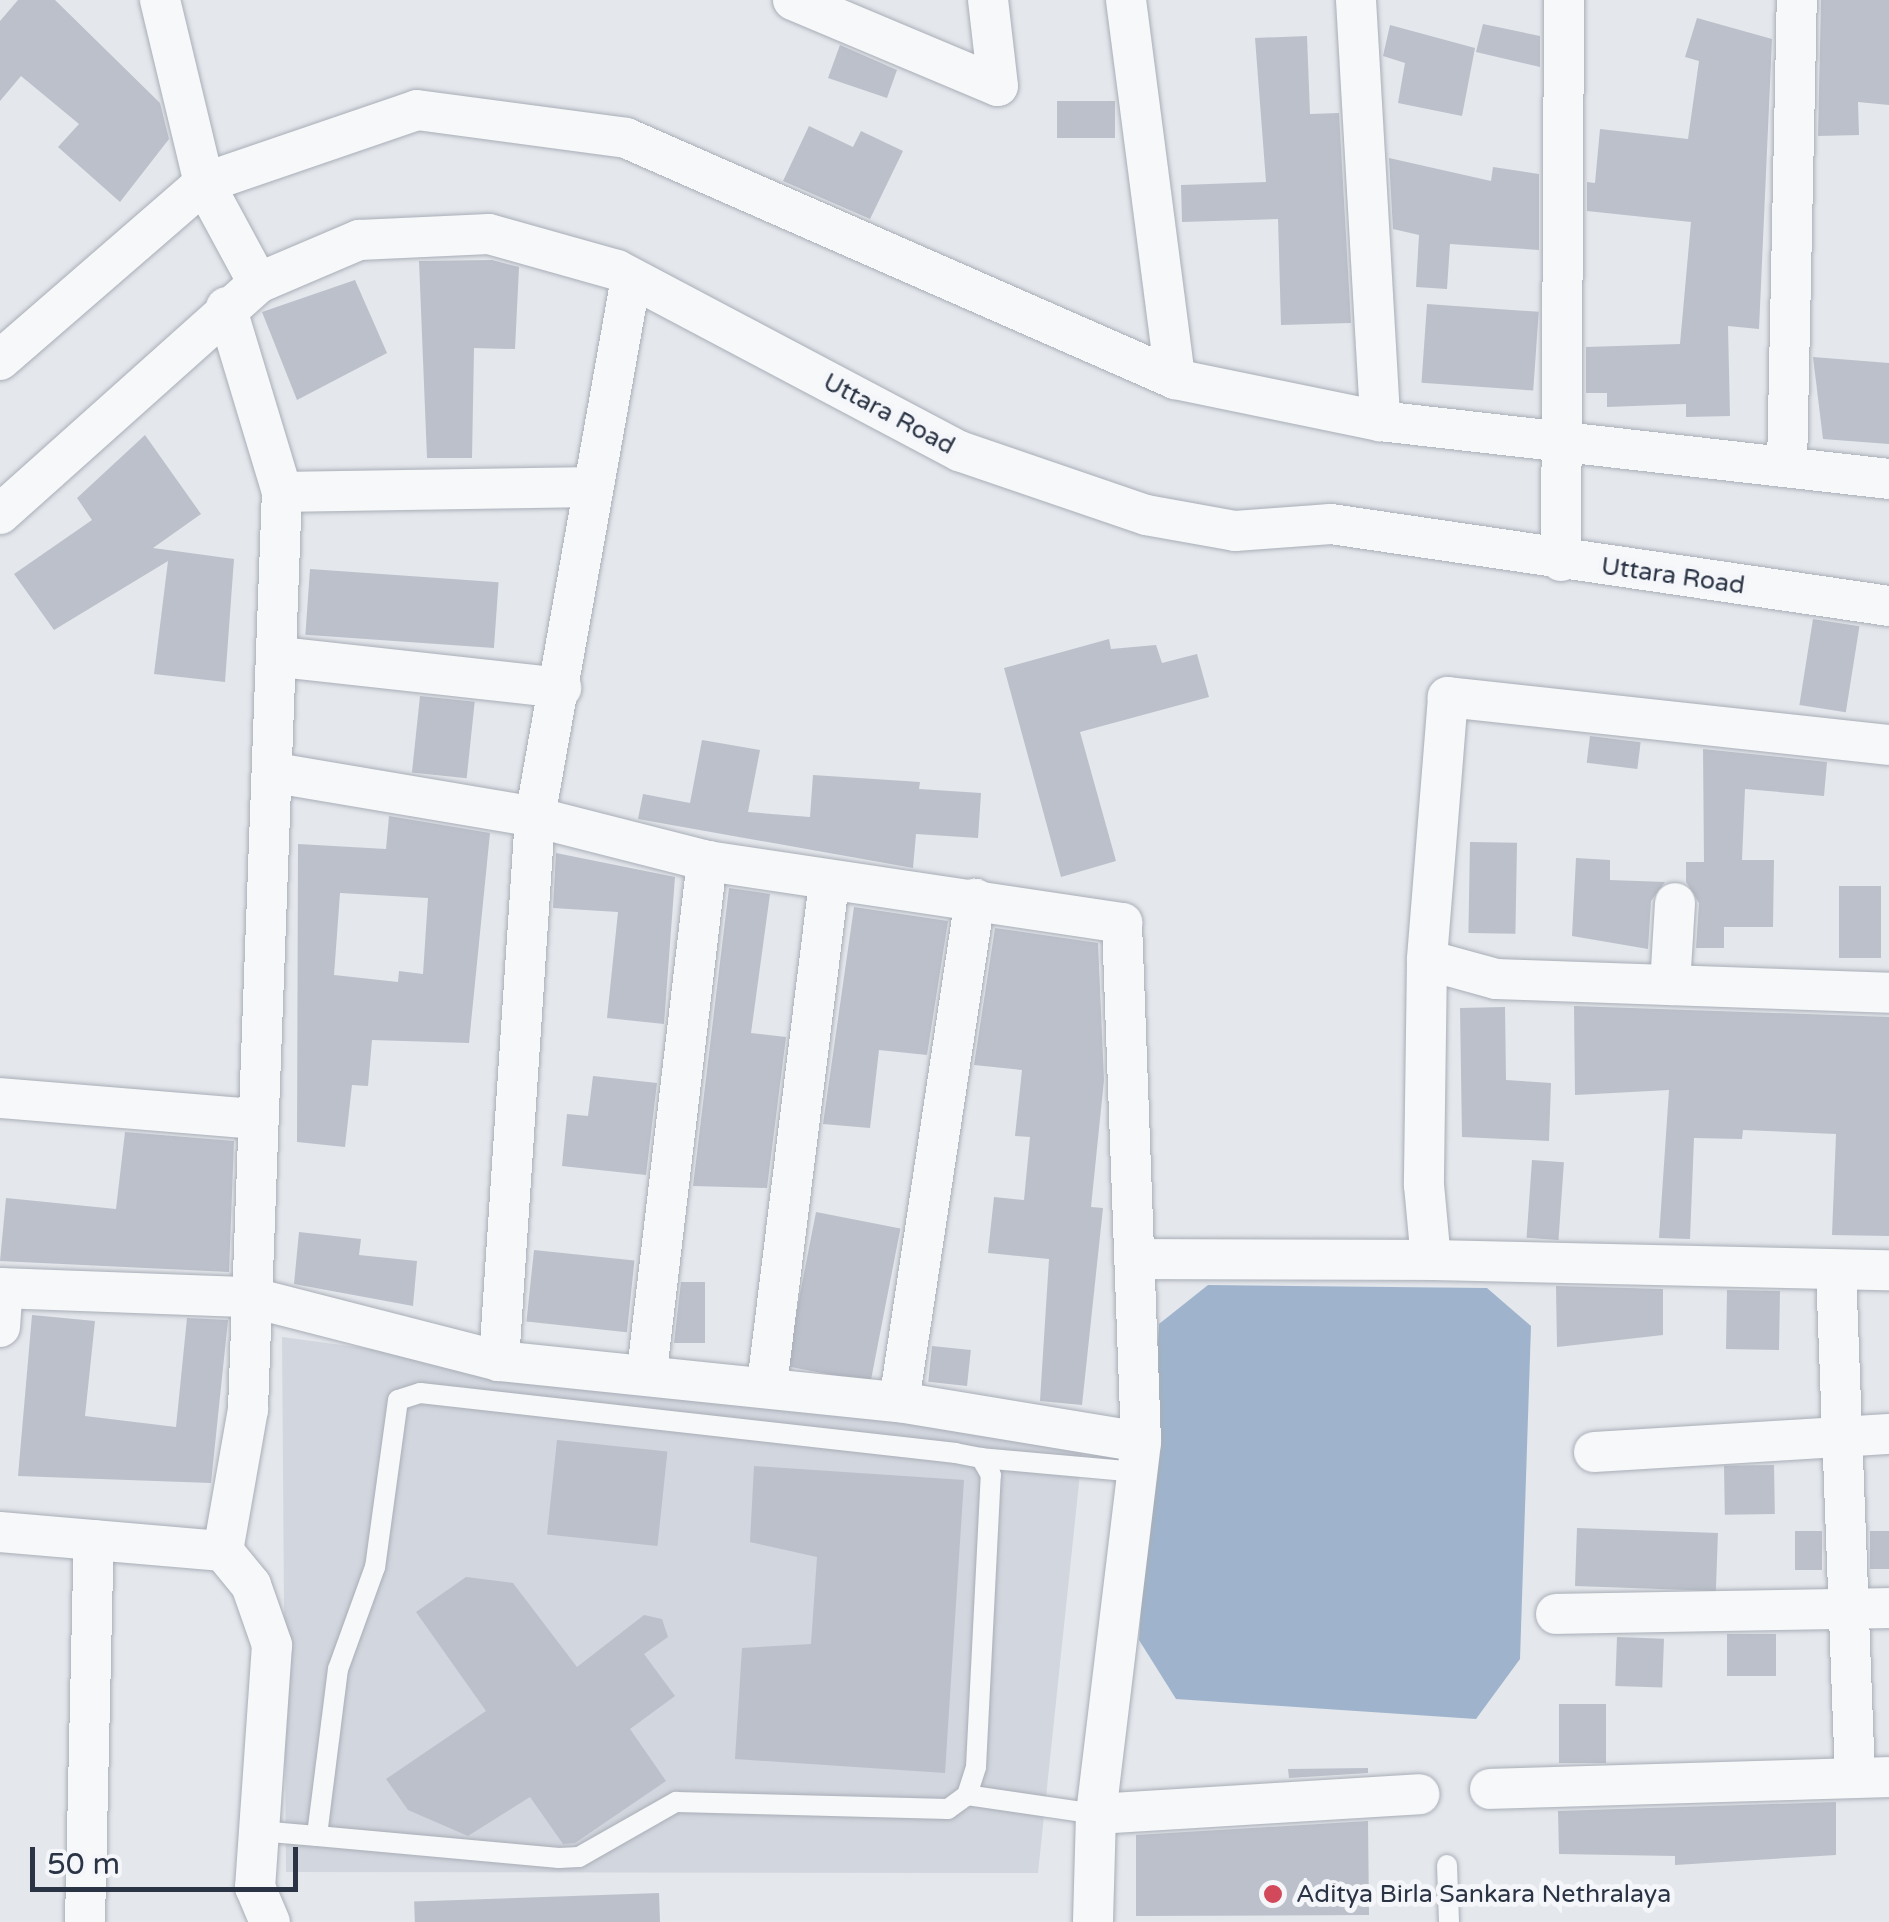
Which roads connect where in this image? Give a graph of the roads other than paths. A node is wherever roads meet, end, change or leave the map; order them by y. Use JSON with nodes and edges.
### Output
{"nodes":[{"id":1,"x":160,"y":0,"type":"edge"},
{"id":2,"x":792,"y":0,"type":"edge"},
{"id":3,"x":988,"y":0,"type":"edge"},
{"id":4,"x":1126,"y":0,"type":"edge"},
{"id":5,"x":1356,"y":0,"type":"edge"},
{"id":6,"x":1564,"y":0,"type":"edge"},
{"id":7,"x":1797,"y":0,"type":"edge"},
{"id":8,"x":204,"y":183,"type":"junction"},
{"id":9,"x":631,"y":278,"type":"junction"},
{"id":10,"x":258,"y":282,"type":"junction"},
{"id":11,"x":226,"y":308,"type":"junction"},
{"id":12,"x":0,"y":360,"type":"edge"},
{"id":13,"x":1175,"y":379,"type":"junction"},
{"id":14,"x":1380,"y":422,"type":"junction"},
{"id":15,"x":1563,"y":442,"type":"junction"},
{"id":16,"x":1787,"y":467,"type":"junction"},
{"id":17,"x":1889,"y":480,"type":"edge"},
{"id":18,"x":591,"y":487,"type":"junction"},
{"id":19,"x":282,"y":492,"type":"junction"},
{"id":20,"x":0,"y":514,"type":"edge"},
{"id":21,"x":1560,"y":561,"type":"junction"},
{"id":22,"x":1889,"y":606,"type":"edge"},
{"id":23,"x":281,"y":657,"type":"junction"},
{"id":24,"x":561,"y":688,"type":"junction"},
{"id":25,"x":1889,"y":745,"type":"edge"},
{"id":26,"x":276,"y":773,"type":"junction"},
{"id":27,"x":535,"y":816,"type":"junction"},
{"id":28,"x":707,"y":860,"type":"junction"},
{"id":29,"x":829,"y":882,"type":"junction"},
{"id":30,"x":975,"y":899,"type":"junction"},
{"id":31,"x":1675,"y":903,"type":"dead end"},
{"id":32,"x":1427,"y":960,"type":"junction"},
{"id":33,"x":1670,"y":985,"type":"junction"},
{"id":34,"x":1889,"y":993,"type":"edge"},
{"id":35,"x":0,"y":1098,"type":"edge"},
{"id":36,"x":255,"y":1119,"type":"junction"},
{"id":37,"x":1134,"y":1259,"type":"junction"},
{"id":38,"x":1430,"y":1260,"type":"junction"},
{"id":39,"x":1836,"y":1270,"type":"junction"},
{"id":40,"x":1889,"y":1270,"type":"edge"},
{"id":41,"x":250,"y":1297,"type":"junction"},
{"id":42,"x":1,"y":1301,"type":"edge"},
{"id":43,"x":499,"y":1361,"type":"junction"},
{"id":44,"x":647,"y":1371,"type":"junction"},
{"id":45,"x":767,"y":1385,"type":"junction"},
{"id":46,"x":899,"y":1402,"type":"junction"},
{"id":47,"x":1842,"y":1434,"type":"junction"},
{"id":48,"x":1889,"y":1434,"type":"edge"},
{"id":49,"x":1594,"y":1452,"type":"dead end"},
{"id":50,"x":1140,"y":1457,"type":"junction"},
{"id":51,"x":981,"y":1458,"type":"junction"},
{"id":52,"x":0,"y":1532,"type":"edge"},
{"id":53,"x":94,"y":1540,"type":"junction"},
{"id":54,"x":222,"y":1551,"type":"junction"},
{"id":55,"x":1848,"y":1607,"type":"junction"},
{"id":56,"x":1889,"y":1608,"type":"edge"},
{"id":57,"x":1556,"y":1614,"type":"dead end"},
{"id":58,"x":1872,"y":1777,"type":"edge"},
{"id":59,"x":1490,"y":1789,"type":"dead end"},
{"id":60,"x":1419,"y":1794,"type":"dead end"},
{"id":61,"x":967,"y":1795,"type":"junction"},
{"id":62,"x":1096,"y":1814,"type":"junction"},
{"id":63,"x":259,"y":1830,"type":"junction"},
{"id":64,"x":316,"y":1836,"type":"junction"},
{"id":65,"x":1447,"y":1865,"type":"dead end"},
{"id":66,"x":85,"y":1922,"type":"edge"},
{"id":67,"x":270,"y":1922,"type":"edge"},
{"id":68,"x":1093,"y":1922,"type":"edge"},
{"id":69,"x":1448,"y":1922,"type":"edge"}],
"edges":[{"from":1,"to":8,"type":"street"},
{"from":2,"to":3,"type":"street"},
{"from":4,"to":13,"type":"street"},
{"from":5,"to":14,"type":"street"},
{"from":6,"to":15,"type":"street"},
{"from":7,"to":16,"type":"street"},
{"from":8,"to":10,"type":"street"},
{"from":8,"to":12,"type":"street"},
{"from":8,"to":13,"type":"street"},
{"from":9,"to":10,"type":"street","name":"Uttara Road"},
{"from":9,"to":18,"type":"street"},
{"from":9,"to":21,"type":"street","name":"Uttara Road"},
{"from":10,"to":11,"type":"street","name":"Uttara Road"},
{"from":11,"to":19,"type":"street"},
{"from":11,"to":20,"type":"street","name":"Uttara Road"},
{"from":13,"to":14,"type":"street"},
{"from":14,"to":15,"type":"street"},
{"from":15,"to":16,"type":"street"},
{"from":15,"to":21,"type":"street"},
{"from":16,"to":17,"type":"street"},
{"from":18,"to":19,"type":"street"},
{"from":18,"to":24,"type":"street"},
{"from":19,"to":23,"type":"street"},
{"from":21,"to":22,"type":"street","name":"Uttara Road"},
{"from":23,"to":24,"type":"street"},
{"from":23,"to":26,"type":"street"},
{"from":24,"to":27,"type":"street"},
{"from":25,"to":32,"type":"street"},
{"from":26,"to":27,"type":"street"},
{"from":26,"to":36,"type":"street"},
{"from":27,"to":28,"type":"street"},
{"from":27,"to":43,"type":"street"},
{"from":28,"to":29,"type":"street"},
{"from":28,"to":44,"type":"street"},
{"from":29,"to":30,"type":"street"},
{"from":29,"to":45,"type":"street"},
{"from":30,"to":37,"type":"street"},
{"from":30,"to":46,"type":"street"},
{"from":31,"to":33,"type":"street"},
{"from":32,"to":33,"type":"street"},
{"from":32,"to":38,"type":"street"},
{"from":33,"to":34,"type":"street"},
{"from":35,"to":36,"type":"street"},
{"from":36,"to":41,"type":"street"},
{"from":37,"to":38,"type":"street"},
{"from":37,"to":50,"type":"street"},
{"from":38,"to":39,"type":"street"},
{"from":39,"to":40,"type":"street"},
{"from":39,"to":47,"type":"street"},
{"from":41,"to":42,"type":"street"},
{"from":41,"to":43,"type":"street"},
{"from":41,"to":54,"type":"street"},
{"from":43,"to":44,"type":"street"},
{"from":44,"to":45,"type":"street"},
{"from":45,"to":46,"type":"street"},
{"from":46,"to":50,"type":"street"},
{"from":47,"to":48,"type":"street"},
{"from":47,"to":49,"type":"street"},
{"from":47,"to":55,"type":"street"},
{"from":50,"to":51,"type":"lane"},
{"from":50,"to":62,"type":"street"},
{"from":51,"to":61,"type":"lane"},
{"from":51,"to":64,"type":"lane"},
{"from":52,"to":53,"type":"street"},
{"from":53,"to":54,"type":"street"},
{"from":53,"to":66,"type":"street"},
{"from":54,"to":63,"type":"street"},
{"from":55,"to":56,"type":"street"},
{"from":55,"to":57,"type":"street"},
{"from":55,"to":58,"type":"street"},
{"from":58,"to":59,"type":"street"},
{"from":60,"to":62,"type":"street"},
{"from":61,"to":62,"type":"lane"},
{"from":61,"to":64,"type":"lane"},
{"from":62,"to":68,"type":"street"},
{"from":63,"to":64,"type":"lane"},
{"from":63,"to":67,"type":"street"},
{"from":65,"to":69,"type":"lane"}]}
